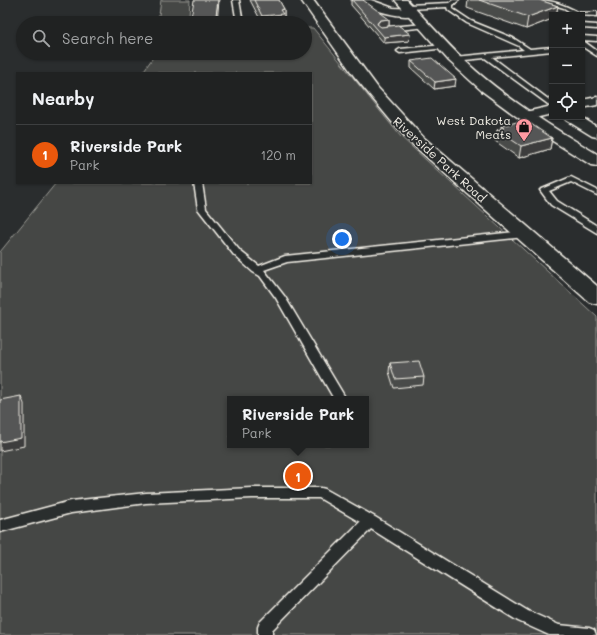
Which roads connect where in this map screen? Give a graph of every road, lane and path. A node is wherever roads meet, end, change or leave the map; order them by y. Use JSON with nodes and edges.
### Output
{"nodes":[{"id":1,"x":236,"y":0,"type":"edge"},
{"id":2,"x":306,"y":0,"type":"edge"},
{"id":3,"x":360,"y":0,"type":"edge"},
{"id":4,"x":456,"y":0,"type":"edge"},
{"id":5,"x":540,"y":0,"type":"edge"},
{"id":6,"x":450,"y":5,"type":"junction"},
{"id":7,"x":406,"y":6,"type":"edge"},
{"id":8,"x":574,"y":12,"type":"edge"},
{"id":9,"x":585,"y":14,"type":"edge"},
{"id":10,"x":597,"y":14,"type":"edge"},
{"id":11,"x":239,"y":16,"type":"edge"},
{"id":12,"x":425,"y":26,"type":"junction"},
{"id":13,"x":585,"y":26,"type":"edge"},
{"id":14,"x":597,"y":27,"type":"edge"},
{"id":15,"x":381,"y":30,"type":"edge"},
{"id":16,"x":585,"y":38,"type":"edge"},
{"id":17,"x":597,"y":39,"type":"edge"},
{"id":18,"x":444,"y":46,"type":"junction"},
{"id":19,"x":585,"y":46,"type":"edge"},
{"id":20,"x":549,"y":49,"type":"edge"},
{"id":21,"x":400,"y":51,"type":"dead end"},
{"id":22,"x":530,"y":52,"type":"junction"},
{"id":23,"x":597,"y":54,"type":"edge"},
{"id":24,"x":487,"y":56,"type":"junction"},
{"id":25,"x":455,"y":59,"type":"junction"},
{"id":26,"x":597,"y":101,"type":"edge"},
{"id":27,"x":549,"y":103,"type":"edge"},
{"id":28,"x":585,"y":103,"type":"edge"},
{"id":29,"x":549,"y":111,"type":"edge"},
{"id":30,"x":526,"y":116,"type":"junction"},
{"id":31,"x":576,"y":120,"type":"edge"},
{"id":32,"x":597,"y":133,"type":"edge"},
{"id":33,"x":597,"y":161,"type":"edge"},
{"id":34,"x":198,"y":184,"type":"edge"},
{"id":35,"x":597,"y":193,"type":"edge"},
{"id":36,"x":597,"y":230,"type":"edge"},
{"id":37,"x":525,"y":234,"type":"junction"},
{"id":38,"x":256,"y":270,"type":"junction"},
{"id":39,"x":595,"y":292,"type":"edge"},
{"id":40,"x":338,"y":396,"type":"edge"},
{"id":41,"x":370,"y":521,"type":"junction"},
{"id":42,"x":0,"y":526,"type":"edge"},
{"id":43,"x":265,"y":635,"type":"edge"},
{"id":44,"x":589,"y":635,"type":"edge"}],
"edges":[{"from":1,"to":11,"type":"lane"},
{"from":2,"to":37,"type":"main road","name":"Riverside Park Road"},
{"from":3,"to":7,"type":"main road"},
{"from":4,"to":6,"type":"lane"},
{"from":5,"to":8,"type":"lane"},
{"from":6,"to":7,"type":"lane"},
{"from":6,"to":22,"type":"lane"},
{"from":7,"to":12,"type":"main road"},
{"from":9,"to":10,"type":"lane"},
{"from":12,"to":15,"type":"lane"},
{"from":12,"to":18,"type":"main road"},
{"from":13,"to":14,"type":"lane"},
{"from":16,"to":17,"type":"lane"},
{"from":18,"to":21,"type":"lane"},
{"from":18,"to":25,"type":"main road"},
{"from":19,"to":23,"type":"lane"},
{"from":20,"to":22,"type":"lane"},
{"from":22,"to":24,"type":"lane"},
{"from":24,"to":25,"type":"lane"},
{"from":24,"to":27,"type":"lane"},
{"from":25,"to":30,"type":"main road"},
{"from":26,"to":28,"type":"street"},
{"from":29,"to":30,"type":"street"},
{"from":30,"to":33,"type":"main road"},
{"from":31,"to":32,"type":"street"},
{"from":34,"to":38,"type":"lane"},
{"from":35,"to":36,"type":"lane"},
{"from":37,"to":38,"type":"lane"},
{"from":37,"to":39,"type":"main road","name":"Riverside Park Road"},
{"from":38,"to":40,"type":"lane"},
{"from":41,"to":42,"type":"lane"},
{"from":41,"to":43,"type":"lane"},
{"from":41,"to":44,"type":"lane"}]}
